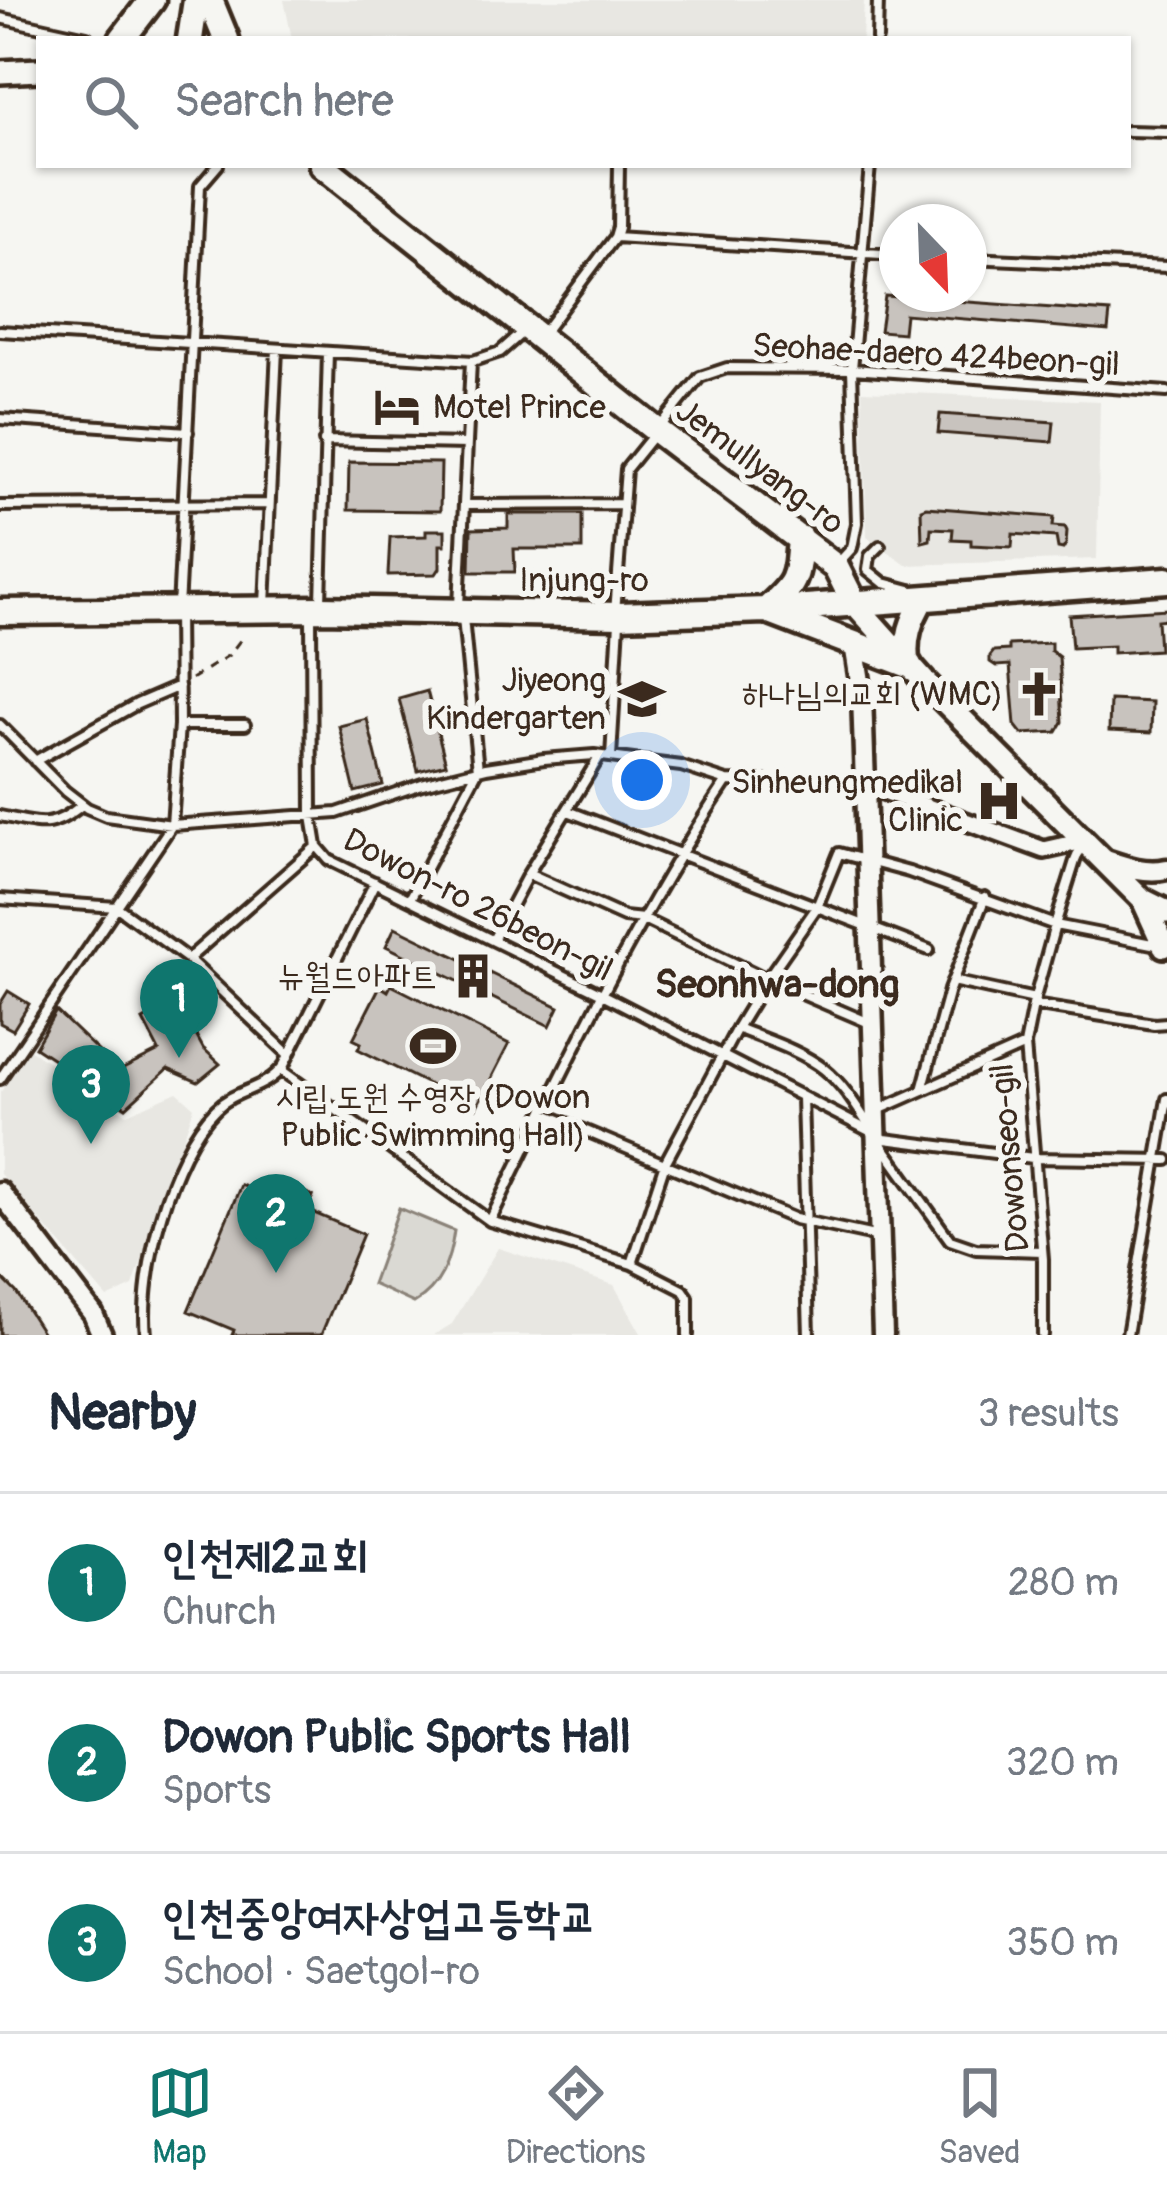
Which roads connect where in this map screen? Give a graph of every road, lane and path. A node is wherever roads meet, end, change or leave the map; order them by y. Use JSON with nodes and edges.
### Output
{"nodes":[{"id":1,"x":152,"y":0,"type":"edge"},
{"id":2,"x":196,"y":0,"type":"edge"},
{"id":3,"x":210,"y":0,"type":"edge"},
{"id":4,"x":878,"y":0,"type":"edge"},
{"id":5,"x":0,"y":18,"type":"edge"},
{"id":6,"x":82,"y":36,"type":"edge"},
{"id":7,"x":124,"y":36,"type":"edge"},
{"id":8,"x":190,"y":36,"type":"edge"},
{"id":9,"x":225,"y":36,"type":"edge"},
{"id":10,"x":877,"y":36,"type":"edge"},
{"id":11,"x":36,"y":70,"type":"edge"},
{"id":12,"x":0,"y":72,"type":"edge"},
{"id":13,"x":1131,"y":131,"type":"edge"},
{"id":14,"x":1167,"y":132,"type":"edge"},
{"id":15,"x":216,"y":168,"type":"edge"},
{"id":16,"x":326,"y":168,"type":"edge"},
{"id":17,"x":619,"y":168,"type":"edge"},
{"id":18,"x":870,"y":168,"type":"edge"},
{"id":19,"x":615,"y":237,"type":"junction"},
{"id":20,"x":861,"y":253,"type":"junction"},
{"id":21,"x":879,"y":254,"type":"edge"},
{"id":22,"x":987,"y":259,"type":"edge"},
{"id":23,"x":1167,"y":267,"type":"edge"},
{"id":24,"x":0,"y":331,"type":"edge"},
{"id":25,"x":533,"y":333,"type":"junction"},
{"id":26,"x":190,"y":343,"type":"junction"},
{"id":27,"x":277,"y":349,"type":"junction"},
{"id":28,"x":328,"y":352,"type":"junction"},
{"id":29,"x":470,"y":361,"type":"junction"},
{"id":30,"x":852,"y":369,"type":"junction"},
{"id":31,"x":1167,"y":392,"type":"edge"},
{"id":32,"x":0,"y":419,"type":"edge"},
{"id":33,"x":656,"y":430,"type":"junction"},
{"id":34,"x":188,"y":432,"type":"junction"},
{"id":35,"x":324,"y":441,"type":"junction"},
{"id":36,"x":467,"y":444,"type":"junction"},
{"id":37,"x":185,"y":504,"type":"junction"},
{"id":38,"x":268,"y":504,"type":"junction"},
{"id":39,"x":622,"y":504,"type":"junction"},
{"id":40,"x":464,"y":505,"type":"junction"},
{"id":41,"x":0,"y":506,"type":"edge"},
{"id":42,"x":800,"y":538,"type":"junction"},
{"id":43,"x":880,"y":546,"type":"dead end"},
{"id":44,"x":1167,"y":560,"type":"edge"},
{"id":45,"x":836,"y":567,"type":"junction"},
{"id":46,"x":1167,"y":580,"type":"edge"},
{"id":47,"x":1123,"y":584,"type":"junction"},
{"id":48,"x":1167,"y":594,"type":"edge"},
{"id":49,"x":930,"y":598,"type":"junction"},
{"id":50,"x":854,"y":603,"type":"junction"},
{"id":51,"x":178,"y":609,"type":"junction"},
{"id":52,"x":316,"y":609,"type":"junction"},
{"id":53,"x":264,"y":610,"type":"junction"},
{"id":54,"x":766,"y":610,"type":"junction"},
{"id":55,"x":0,"y":612,"type":"edge"},
{"id":56,"x":460,"y":613,"type":"junction"},
{"id":57,"x":617,"y":615,"type":"junction"},
{"id":58,"x":241,"y":639,"type":"dead end"},
{"id":59,"x":854,"y":644,"type":"junction"},
{"id":60,"x":909,"y":665,"type":"junction"},
{"id":61,"x":861,"y":681,"type":"junction"},
{"id":62,"x":178,"y":686,"type":"junction"},
{"id":63,"x":0,"y":724,"type":"edge"},
{"id":64,"x":179,"y":725,"type":"junction"},
{"id":65,"x":244,"y":725,"type":"dead end"},
{"id":66,"x":5,"y":736,"type":"edge"},
{"id":67,"x":606,"y":756,"type":"junction"},
{"id":68,"x":35,"y":761,"type":"junction"},
{"id":69,"x":478,"y":770,"type":"junction"},
{"id":70,"x":727,"y":781,"type":"junction"},
{"id":71,"x":865,"y":784,"type":"junction"},
{"id":72,"x":82,"y":805,"type":"junction"},
{"id":73,"x":568,"y":811,"type":"junction"},
{"id":74,"x":312,"y":816,"type":"junction"},
{"id":75,"x":0,"y":817,"type":"edge"},
{"id":76,"x":172,"y":824,"type":"junction"},
{"id":77,"x":1084,"y":841,"type":"junction"},
{"id":78,"x":317,"y":846,"type":"junction"},
{"id":79,"x":678,"y":854,"type":"junction"},
{"id":80,"x":869,"y":859,"type":"junction"},
{"id":81,"x":1103,"y":859,"type":"junction"},
{"id":82,"x":1167,"y":869,"type":"edge"},
{"id":83,"x":528,"y":874,"type":"junction"},
{"id":84,"x":375,"y":882,"type":"junction"},
{"id":85,"x":985,"y":898,"type":"junction"},
{"id":86,"x":0,"y":899,"type":"edge"},
{"id":87,"x":410,"y":899,"type":"junction"},
{"id":88,"x":1143,"y":900,"type":"junction"},
{"id":89,"x":817,"y":907,"type":"junction"},
{"id":90,"x":117,"y":908,"type":"junction"},
{"id":91,"x":1167,"y":912,"type":"edge"},
{"id":92,"x":644,"y":919,"type":"junction"},
{"id":93,"x":1055,"y":925,"type":"junction"},
{"id":94,"x":872,"y":926,"type":"junction"},
{"id":95,"x":494,"y":940,"type":"junction"},
{"id":96,"x":1166,"y":948,"type":"edge"},
{"id":97,"x":929,"y":950,"type":"dead end"},
{"id":98,"x":188,"y":958,"type":"junction"},
{"id":99,"x":767,"y":979,"type":"junction"},
{"id":100,"x":952,"y":981,"type":"junction"},
{"id":101,"x":601,"y":993,"type":"junction"},
{"id":102,"x":1034,"y":1002,"type":"junction"},
{"id":103,"x":1167,"y":1023,"type":"edge"},
{"id":104,"x":874,"y":1024,"type":"junction"},
{"id":105,"x":737,"y":1028,"type":"junction"},
{"id":106,"x":1025,"y":1045,"type":"junction"},
{"id":107,"x":290,"y":1054,"type":"junction"},
{"id":108,"x":721,"y":1056,"type":"junction"},
{"id":109,"x":281,"y":1070,"type":"junction"},
{"id":110,"x":0,"y":1079,"type":"edge"},
{"id":111,"x":922,"y":1090,"type":"junction"},
{"id":112,"x":802,"y":1097,"type":"junction"},
{"id":113,"x":1167,"y":1099,"type":"edge"},
{"id":114,"x":876,"y":1111,"type":"junction"},
{"id":115,"x":543,"y":1113,"type":"junction"},
{"id":116,"x":876,"y":1136,"type":"junction"},
{"id":117,"x":1033,"y":1158,"type":"junction"},
{"id":118,"x":1162,"y":1160,"type":"edge"},
{"id":119,"x":665,"y":1163,"type":"junction"},
{"id":120,"x":0,"y":1192,"type":"edge"},
{"id":121,"x":490,"y":1221,"type":"junction"},
{"id":122,"x":806,"y":1222,"type":"junction"},
{"id":123,"x":880,"y":1237,"type":"junction"},
{"id":124,"x":1042,"y":1251,"type":"junction"},
{"id":125,"x":632,"y":1264,"type":"junction"},
{"id":126,"x":102,"y":1335,"type":"edge"},
{"id":127,"x":146,"y":1335,"type":"edge"},
{"id":128,"x":688,"y":1335,"type":"edge"},
{"id":129,"x":809,"y":1335,"type":"edge"},
{"id":130,"x":883,"y":1335,"type":"edge"},
{"id":131,"x":1043,"y":1335,"type":"edge"},
{"id":132,"x":1127,"y":1335,"type":"edge"}],
"edges":[{"from":1,"to":7,"type":"main road"},
{"from":2,"to":8,"type":"main road"},
{"from":3,"to":9,"type":"main road"},
{"from":4,"to":10,"type":"lane"},
{"from":5,"to":6,"type":"lane"},
{"from":11,"to":12,"type":"main road"},
{"from":13,"to":14,"type":"lane"},
{"from":15,"to":26,"type":"lane"},
{"from":16,"to":25,"type":"main road","name":"Jemullyang-ro"},
{"from":17,"to":19,"type":"lane"},
{"from":18,"to":20,"type":"lane"},
{"from":19,"to":20,"type":"lane"},
{"from":19,"to":25,"type":"lane"},
{"from":20,"to":21,"type":"lane"},
{"from":20,"to":30,"type":"lane"},
{"from":22,"to":23,"type":"lane"},
{"from":24,"to":26,"type":"lane"},
{"from":25,"to":29,"type":"lane"},
{"from":25,"to":33,"type":"main road","name":"Jemullyang-ro"},
{"from":26,"to":27,"type":"lane"},
{"from":26,"to":34,"type":"lane"},
{"from":27,"to":28,"type":"lane"},
{"from":27,"to":38,"type":"lane"},
{"from":28,"to":29,"type":"lane"},
{"from":28,"to":35,"type":"lane"},
{"from":29,"to":36,"type":"lane"},
{"from":30,"to":31,"type":"lane","name":"Seohae-daero 424beon-gil"},
{"from":30,"to":33,"type":"lane","name":"Seohae-daero 424beon-gil"},
{"from":30,"to":45,"type":"lane"},
{"from":32,"to":34,"type":"lane"},
{"from":33,"to":39,"type":"lane","name":"Seohae-daero 424beon-gil"},
{"from":33,"to":42,"type":"main road","name":"Jemullyang-ro"},
{"from":34,"to":37,"type":"lane"},
{"from":35,"to":36,"type":"lane"},
{"from":35,"to":52,"type":"lane"},
{"from":36,"to":40,"type":"lane"},
{"from":37,"to":38,"type":"lane"},
{"from":37,"to":41,"type":"lane"},
{"from":37,"to":51,"type":"lane"},
{"from":38,"to":53,"type":"lane"},
{"from":39,"to":40,"type":"lane"},
{"from":39,"to":57,"type":"lane","name":"Seohae-daero 424beon-gil"},
{"from":40,"to":56,"type":"lane"},
{"from":42,"to":45,"type":"main road","name":"Jemullyang-ro"},
{"from":42,"to":54,"type":"main road"},
{"from":43,"to":49,"type":"lane"},
{"from":44,"to":47,"type":"main road"},
{"from":45,"to":50,"type":"main road","name":"Jemullyang-ro"},
{"from":46,"to":47,"type":"main road","name":"Injung-ro"},
{"from":47,"to":48,"type":"main road"},
{"from":47,"to":49,"type":"main road","name":"Injung-ro"},
{"from":49,"to":50,"type":"main road","name":"Injung-ro"},
{"from":49,"to":60,"type":"main road"},
{"from":50,"to":54,"type":"main road","name":"Injung-ro"},
{"from":50,"to":60,"type":"main road","name":"Jemullyang-ro"},
{"from":51,"to":53,"type":"main road","name":"Injung-ro"},
{"from":51,"to":55,"type":"main road","name":"Injung-ro"},
{"from":51,"to":62,"type":"lane"},
{"from":52,"to":53,"type":"main road","name":"Injung-ro"},
{"from":52,"to":56,"type":"main road","name":"Injung-ro"},
{"from":52,"to":74,"type":"lane"},
{"from":54,"to":57,"type":"main road","name":"Injung-ro"},
{"from":54,"to":59,"type":"main road"},
{"from":56,"to":57,"type":"main road","name":"Injung-ro"},
{"from":56,"to":69,"type":"lane"},
{"from":57,"to":67,"type":"lane","name":"Seohae-daero 424beon-gil"},
{"from":58,"to":62,"type":"path"},
{"from":59,"to":60,"type":"main road"},
{"from":59,"to":61,"type":"street"},
{"from":60,"to":61,"type":"street"},
{"from":60,"to":77,"type":"main road","name":"Jemullyang-ro"},
{"from":61,"to":71,"type":"street"},
{"from":62,"to":64,"type":"lane"},
{"from":62,"to":68,"type":"lane"},
{"from":63,"to":66,"type":"lane"},
{"from":64,"to":65,"type":"lane"},
{"from":64,"to":76,"type":"lane"},
{"from":66,"to":68,"type":"lane"},
{"from":67,"to":69,"type":"lane"},
{"from":67,"to":70,"type":"lane"},
{"from":67,"to":73,"type":"lane"},
{"from":68,"to":72,"type":"lane"},
{"from":69,"to":74,"type":"lane"},
{"from":69,"to":87,"type":"lane"},
{"from":70,"to":71,"type":"lane"},
{"from":70,"to":79,"type":"lane"},
{"from":71,"to":77,"type":"street"},
{"from":71,"to":80,"type":"street"},
{"from":72,"to":75,"type":"lane"},
{"from":72,"to":76,"type":"lane"},
{"from":73,"to":79,"type":"lane"},
{"from":73,"to":83,"type":"lane"},
{"from":74,"to":76,"type":"lane"},
{"from":74,"to":78,"type":"lane"},
{"from":76,"to":90,"type":"lane"},
{"from":77,"to":81,"type":"main road","name":"Jemullyang-ro"},
{"from":77,"to":93,"type":"lane","name":"Dowonseo-gil"},
{"from":78,"to":84,"type":"lane","name":"Dowon-ro 26beon-gil"},
{"from":78,"to":98,"type":"lane"},
{"from":79,"to":89,"type":"lane"},
{"from":79,"to":92,"type":"lane"},
{"from":80,"to":85,"type":"lane"},
{"from":80,"to":89,"type":"lane"},
{"from":80,"to":94,"type":"street"},
{"from":81,"to":82,"type":"street"},
{"from":81,"to":88,"type":"main road","name":"Jemullyang-ro"},
{"from":83,"to":92,"type":"lane"},
{"from":83,"to":95,"type":"lane"},
{"from":84,"to":87,"type":"lane","name":"Dowon-ro 26beon-gil"},
{"from":84,"to":107,"type":"lane"},
{"from":85,"to":93,"type":"lane"},
{"from":85,"to":100,"type":"lane"},
{"from":86,"to":90,"type":"lane"},
{"from":87,"to":95,"type":"lane","name":"Dowon-ro 26beon-gil"},
{"from":88,"to":91,"type":"main road","name":"Jemullyang-ro"},
{"from":88,"to":96,"type":"main road"},
{"from":89,"to":94,"type":"lane"},
{"from":89,"to":99,"type":"lane"},
{"from":90,"to":98,"type":"lane"},
{"from":90,"to":110,"type":"lane"},
{"from":92,"to":99,"type":"lane"},
{"from":92,"to":101,"type":"lane"},
{"from":93,"to":96,"type":"lane"},
{"from":93,"to":102,"type":"lane","name":"Dowonseo-gil"},
{"from":94,"to":97,"type":"lane"},
{"from":94,"to":104,"type":"street"},
{"from":95,"to":101,"type":"lane","name":"Dowon-ro 26beon-gil"},
{"from":98,"to":107,"type":"lane"},
{"from":99,"to":104,"type":"lane"},
{"from":99,"to":105,"type":"lane"},
{"from":100,"to":102,"type":"lane"},
{"from":100,"to":111,"type":"lane"},
{"from":101,"to":108,"type":"lane","name":"Dowon-ro 26beon-gil"},
{"from":101,"to":115,"type":"lane"},
{"from":102,"to":103,"type":"lane"},
{"from":102,"to":106,"type":"lane","name":"Dowonseo-gil"},
{"from":104,"to":114,"type":"street"},
{"from":105,"to":108,"type":"lane"},
{"from":105,"to":116,"type":"lane"},
{"from":106,"to":111,"type":"lane"},
{"from":106,"to":117,"type":"lane","name":"Dowonseo-gil"},
{"from":107,"to":109,"type":"lane"},
{"from":108,"to":112,"type":"lane","name":"Dowon-ro 26beon-gil"},
{"from":108,"to":119,"type":"lane"},
{"from":109,"to":121,"type":"lane"},
{"from":109,"to":127,"type":"lane"},
{"from":111,"to":114,"type":"lane"},
{"from":112,"to":116,"type":"lane","name":"Dowon-ro 26beon-gil"},
{"from":112,"to":122,"type":"lane"},
{"from":113,"to":118,"type":"lane"},
{"from":114,"to":116,"type":"street"},
{"from":115,"to":119,"type":"lane"},
{"from":115,"to":121,"type":"lane"},
{"from":116,"to":117,"type":"lane"},
{"from":116,"to":123,"type":"street"},
{"from":116,"to":124,"type":"lane"},
{"from":117,"to":118,"type":"lane"},
{"from":117,"to":124,"type":"lane","name":"Dowonseo-gil"},
{"from":118,"to":132,"type":"lane"},
{"from":119,"to":122,"type":"lane"},
{"from":119,"to":125,"type":"lane"},
{"from":120,"to":126,"type":"street"},
{"from":121,"to":125,"type":"lane"},
{"from":122,"to":123,"type":"lane"},
{"from":122,"to":129,"type":"lane"},
{"from":123,"to":130,"type":"street"},
{"from":124,"to":131,"type":"lane","name":"Dowonseo-gil"},
{"from":125,"to":128,"type":"lane"}]}
